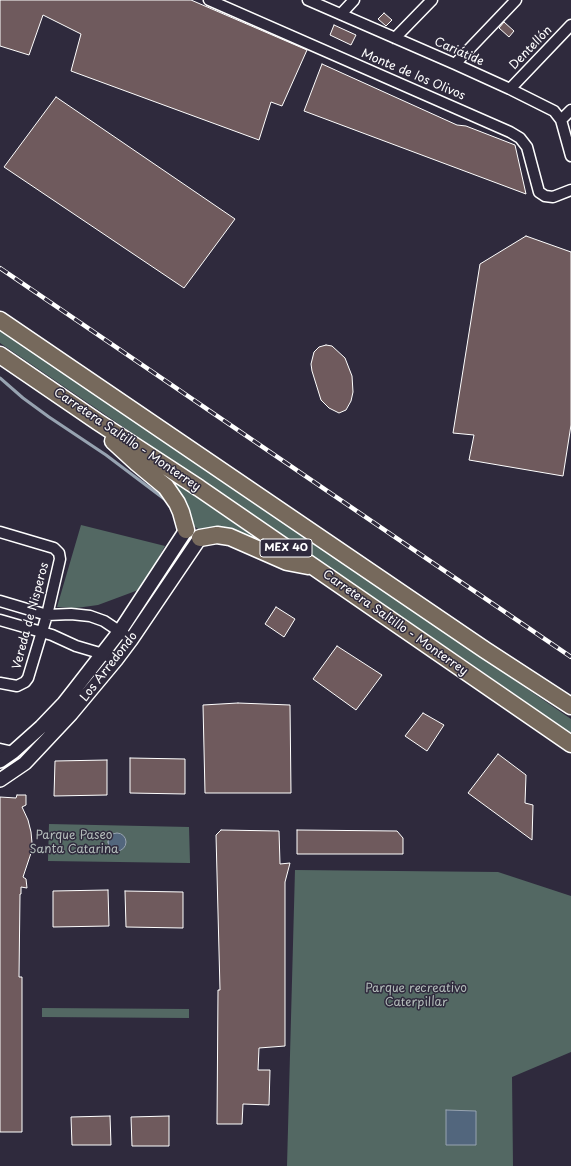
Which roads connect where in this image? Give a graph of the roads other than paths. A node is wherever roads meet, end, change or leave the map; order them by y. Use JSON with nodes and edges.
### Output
{"nodes":[{"id":1,"x":209,"y":0,"type":"edge"},
{"id":2,"x":308,"y":0,"type":"edge"},
{"id":3,"x":354,"y":0,"type":"edge"},
{"id":4,"x":432,"y":0,"type":"edge"},
{"id":5,"x":516,"y":0,"type":"edge"},
{"id":6,"x":341,"y":14,"type":"junction"},
{"id":7,"x":571,"y":25,"type":"edge"},
{"id":8,"x":396,"y":38,"type":"junction"},
{"id":9,"x":455,"y":64,"type":"junction"},
{"id":10,"x":510,"y":89,"type":"junction"},
{"id":11,"x":571,"y":110,"type":"edge"},
{"id":12,"x":562,"y":120,"type":"junction"},
{"id":13,"x":571,"y":156,"type":"edge"},
{"id":14,"x":571,"y":190,"type":"edge"},
{"id":15,"x":0,"y":320,"type":"edge"},
{"id":16,"x":0,"y":355,"type":"edge"},
{"id":17,"x":98,"y":422,"type":"junction"},
{"id":18,"x":186,"y":530,"type":"joint"},
{"id":19,"x":0,"y":532,"type":"edge"},
{"id":20,"x":200,"y":538,"type":"joint"},
{"id":21,"x":313,"y":566,"type":"junction"},
{"id":22,"x":0,"y":601,"type":"edge"},
{"id":23,"x":47,"y":614,"type":"junction"},
{"id":24,"x":0,"y":620,"type":"edge"},
{"id":25,"x":120,"y":631,"type":"junction"},
{"id":26,"x":41,"y":632,"type":"junction"},
{"id":27,"x":131,"y":640,"type":"junction"},
{"id":28,"x":103,"y":654,"type":"junction"},
{"id":29,"x":116,"y":660,"type":"junction"},
{"id":30,"x":0,"y":683,"type":"edge"},
{"id":31,"x":571,"y":706,"type":"edge"},
{"id":32,"x":571,"y":744,"type":"edge"},
{"id":33,"x":0,"y":749,"type":"edge"},
{"id":34,"x":13,"y":752,"type":"junction"},
{"id":35,"x":0,"y":761,"type":"edge"},
{"id":36,"x":0,"y":780,"type":"edge"}],
"edges":[{"from":1,"to":14,"type":"street","name":"Monte de los Olivos"},
{"from":2,"to":6,"type":"street","name":"Cariátide"},
{"from":3,"to":6,"type":"street"},
{"from":4,"to":8,"type":"street"},
{"from":5,"to":9,"type":"street"},
{"from":6,"to":8,"type":"street","name":"Cariátide"},
{"from":7,"to":10,"type":"street","name":"Dentellón"},
{"from":8,"to":9,"type":"street","name":"Cariátide"},
{"from":9,"to":10,"type":"street","name":"Cariátide"},
{"from":10,"to":12,"type":"street","name":"Cariátide"},
{"from":11,"to":12,"type":"street"},
{"from":12,"to":13,"type":"street"},
{"from":15,"to":31,"type":"main road","number":"MEX 40"},
{"from":16,"to":17,"type":"main road","name":"Carretera Saltillo - Monterrey","number":"MEX 40"},
{"from":17,"to":18,"type":"main road"},
{"from":17,"to":21,"type":"main road","name":"Carretera Saltillo - Monterrey","number":"MEX 40"},
{"from":18,"to":25,"type":"street","name":"Los Arredondo"},
{"from":19,"to":23,"type":"street","name":"Vereda de Nisperos"},
{"from":20,"to":21,"type":"main road"},
{"from":20,"to":27,"type":"street","name":"Los Arredondo"},
{"from":21,"to":32,"type":"main road","name":"Carretera Saltillo - Monterrey","number":"MEX 40"},
{"from":22,"to":23,"type":"street"},
{"from":23,"to":25,"type":"street"},
{"from":23,"to":26,"type":"street","name":"Vereda de Nisperos"},
{"from":24,"to":26,"type":"street"},
{"from":25,"to":27,"type":"street"},
{"from":25,"to":28,"type":"street","name":"Los Arredondo"},
{"from":26,"to":28,"type":"street"},
{"from":26,"to":30,"type":"street","name":"Vereda de Nisperos"},
{"from":27,"to":29,"type":"street","name":"Los Arredondo"},
{"from":28,"to":29,"type":"street"},
{"from":28,"to":34,"type":"street","name":"Los Arredondo"},
{"from":29,"to":36,"type":"street","name":"Los Arredondo"},
{"from":33,"to":34,"type":"street"},
{"from":34,"to":35,"type":"street","name":"Los Arredondo"}]}
